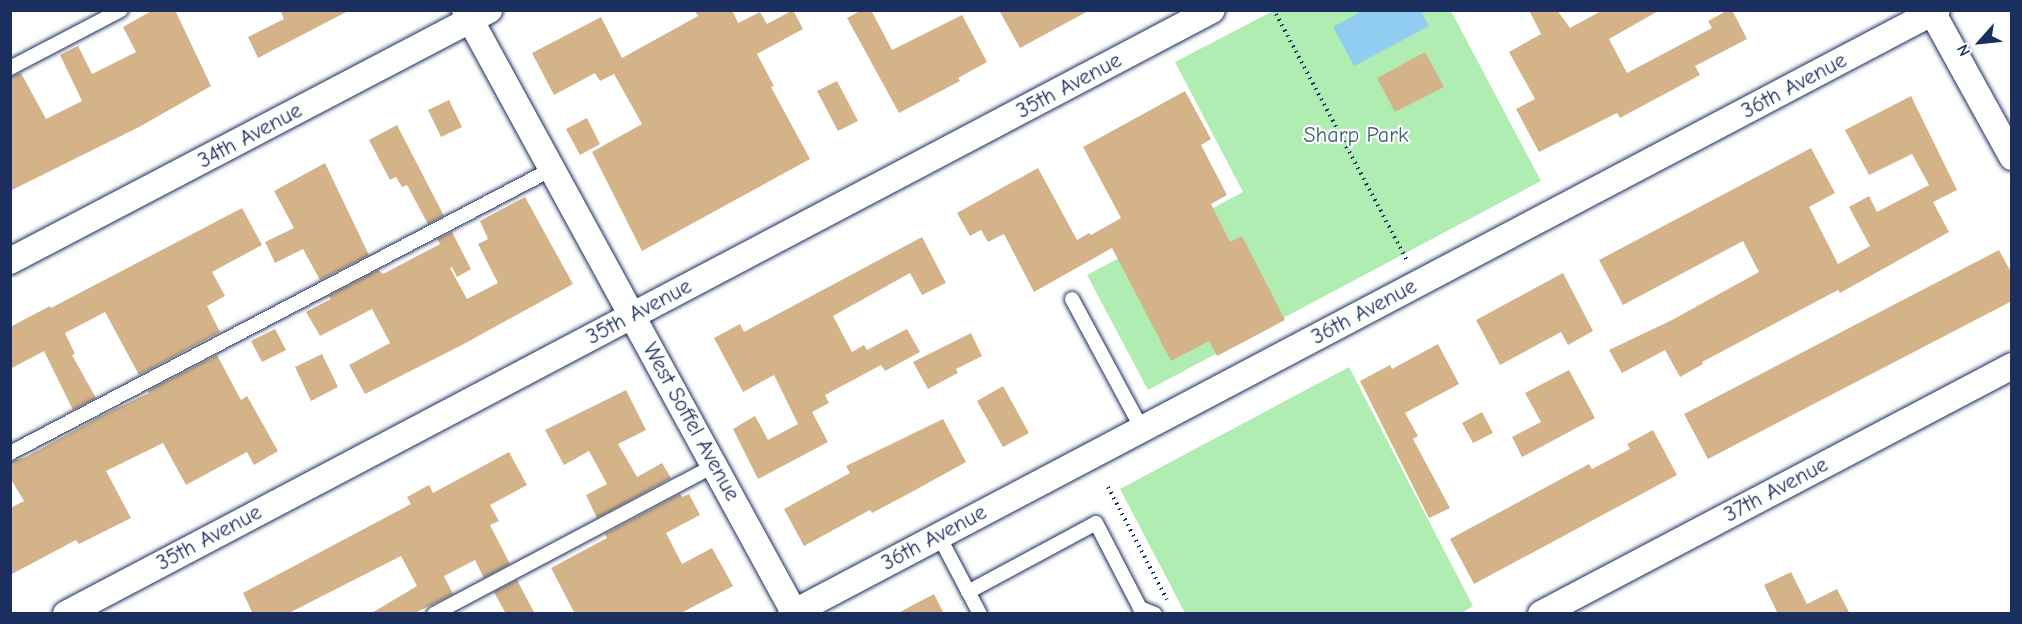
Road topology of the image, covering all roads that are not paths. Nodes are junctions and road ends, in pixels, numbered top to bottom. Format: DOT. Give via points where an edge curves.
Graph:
graph roads {
  1 [pos="121,10"];
  2 [pos="1212,10"];
  3 [pos="1934,11"];
  4 [pos="475,14"];
  5 [pos="10,68"];
  6 [pos="2012,157"];
  7 [pos="552,169"];
  8 [pos="10,261"];
  9 [pos="1072,299"];
  10 [pos="632,315"];
  11 [pos="2012,366"];
  12 [pos="1142,429"];
  13 [pos="10,453"];
  14 [pos="714,466"];
  15 [pos="939,536"];
  16 [pos="968,592"];
  17 [pos="1134,610"];
  18 [pos="793,613"];
  19 [pos="66,614"];
  20 [pos="434,614"];
  21 [pos="980,614"];
  22 [pos="1155,614"];
  23 [pos="1541,614"];
  1 -- 5 [label="lane"];
  2 -- 10 [label="street, 35th Avenue"];
  3 -- 6 [label="street"];
  3 -- 12 [label="street, 36th Avenue"];
  4 -- 7 [label="street, West Soffel Avenue"];
  4 -- 8 [label="street, 34th Avenue"];
  7 -- 10 [label="street, West Soffel Avenue"];
  7 -- 13 [label="lane"];
  9 -- 12 [label="lane"];
  10 -- 14 [label="street, West Soffel Avenue"];
  10 -- 19 [label="street, 35th Avenue"];
  11 -- 23 [label="street, 37th Avenue"];
  12 -- 15 [label="street, 36th Avenue"];
  14 -- 18 [label="street, West Soffel Avenue"];
  14 -- 20 [label="lane"];
  15 -- 16 [label="lane"];
  15 -- 18 [label="street, 36th Avenue"];
  16 -- 17 [label="lane" via="1096,523"];
  16 -- 21 [label="lane"];
  17 -- 22 [label="lane"];
}
